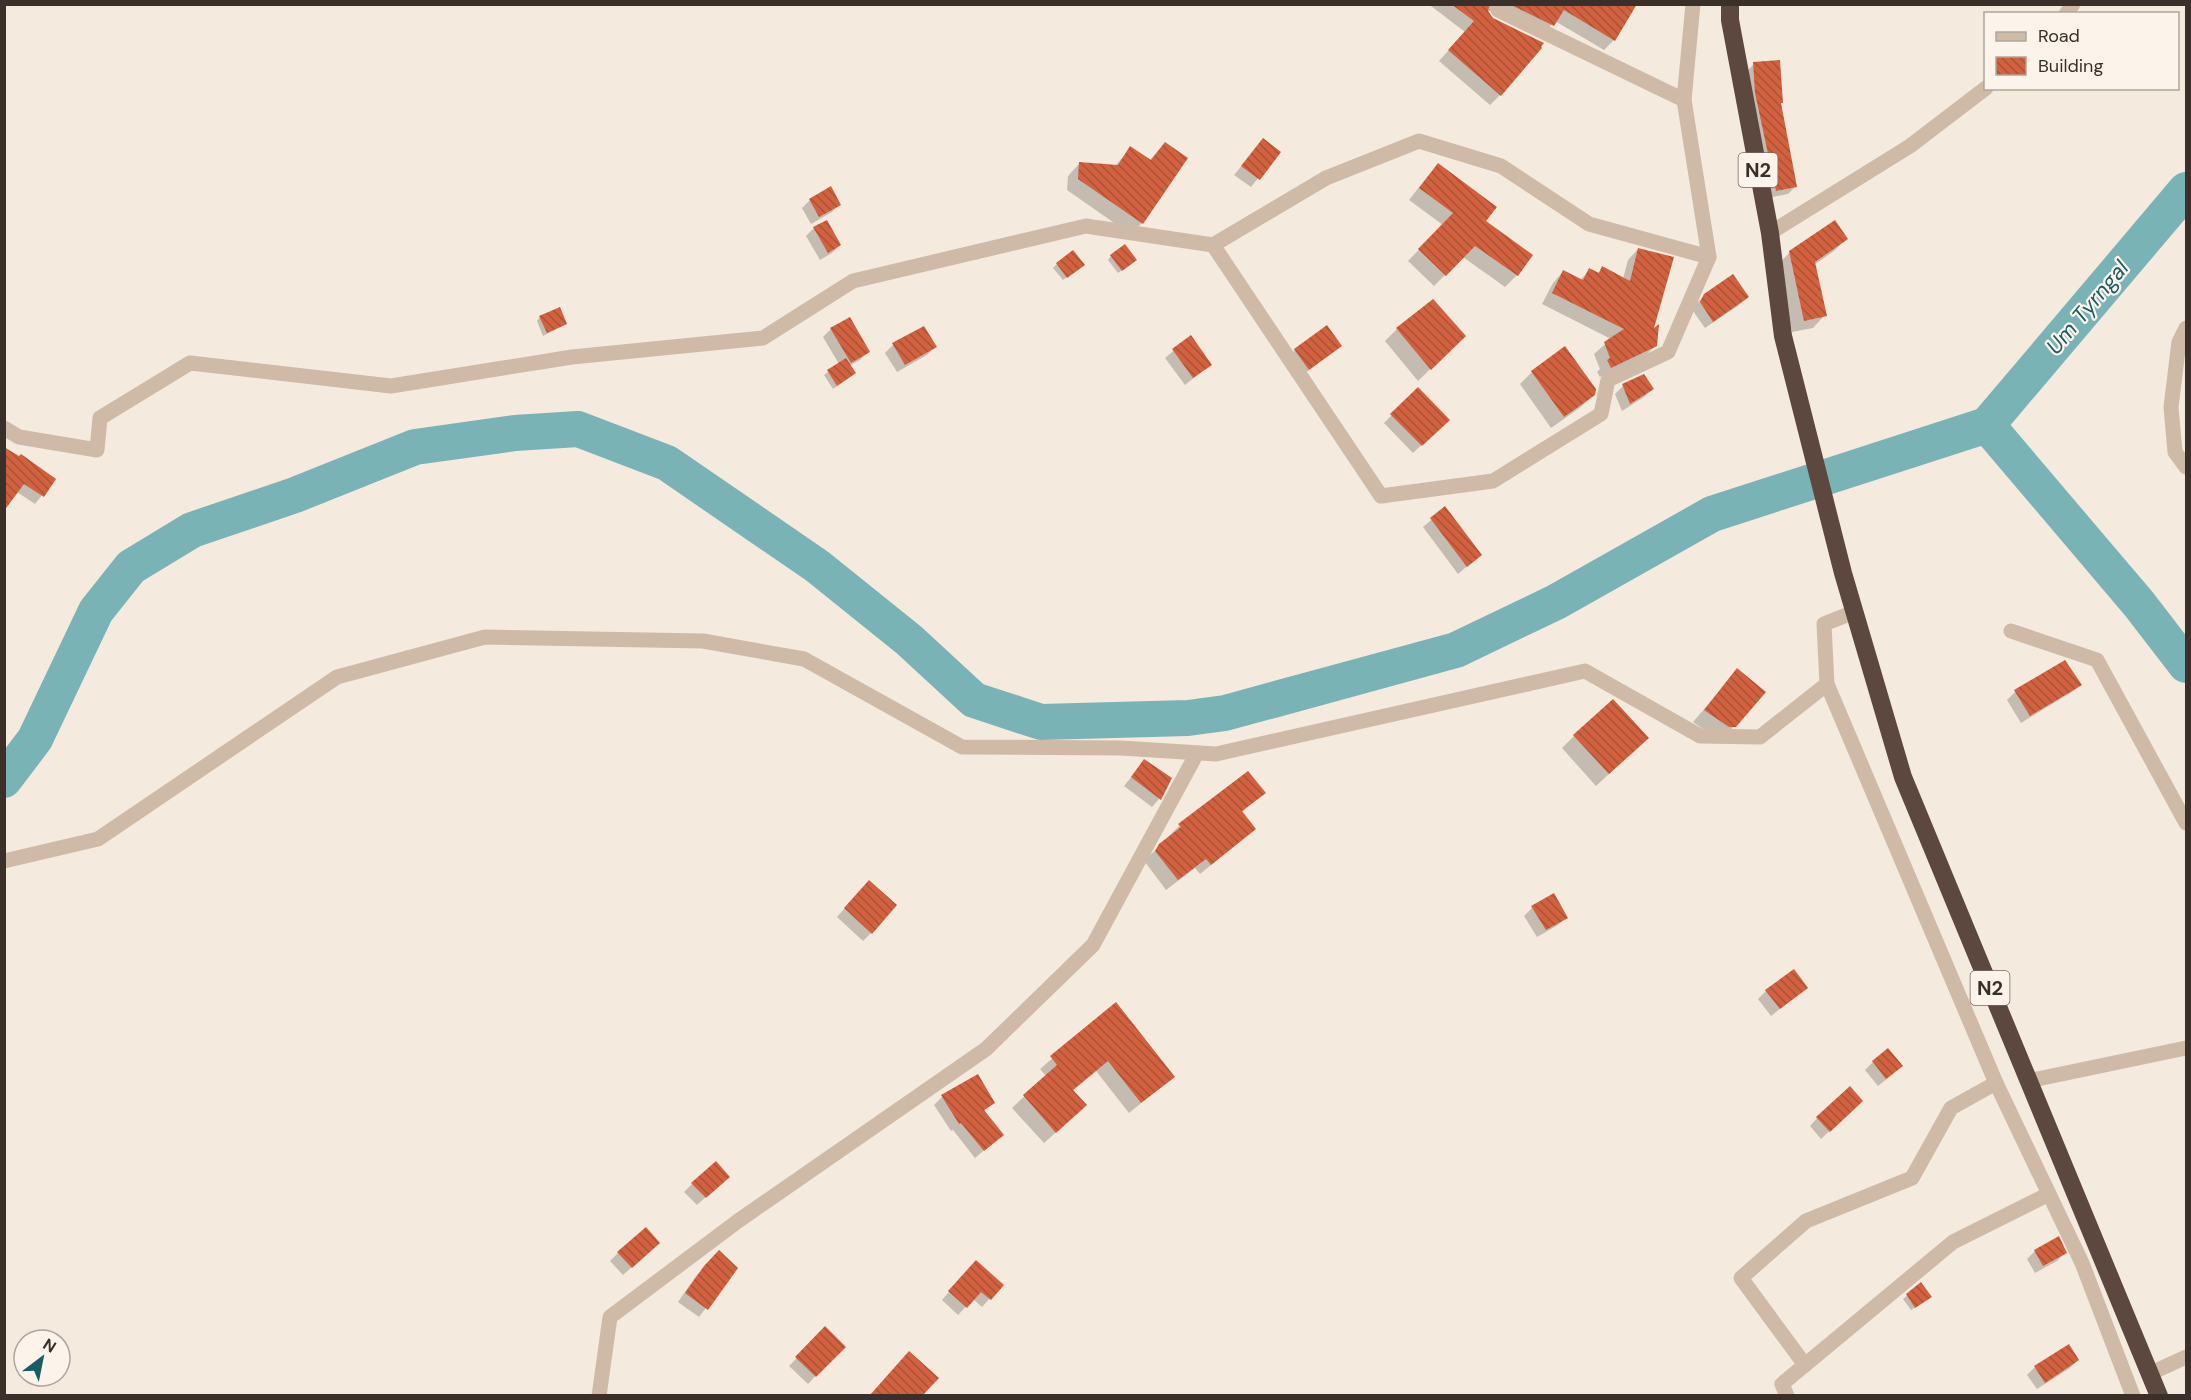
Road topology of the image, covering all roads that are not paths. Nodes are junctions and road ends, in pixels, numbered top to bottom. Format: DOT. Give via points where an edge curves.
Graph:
graph roads {
  1 [pos="1693,4"];
  2 [pos="1730,4"];
  3 [pos="1498,10"];
  4 [pos="1984,90"];
  5 [pos="1684,100"];
  6 [pos="1770,233"];
  7 [pos="1213,244"];
  8 [pos="1709,257"];
  9 [pos="2187,328"];
  10 [pos="4,428"];
  11 [pos="2187,467"];
  12 [pos="1854,612"];
  13 [pos="2011,631"];
  14 [pos="1827,684"];
  15 [pos="1197,753"];
  16 [pos="2187,823"];
  17 [pos="4,861"];
  18 [pos="2187,1048"];
  19 [pos="2028,1081"];
  20 [pos="1996,1083"];
  21 [pos="2049,1194"];
  22 [pos="2187,1357"];
  23 [pos="1805,1365"];
  24 [pos="2149,1374"];
  25 [pos="599,1395"];
  26 [pos="1787,1395"];
  27 [pos="2133,1395"];
  28 [pos="2159,1395"];
  1 -- 5 [label="street"];
  2 -- 6 [label="highway, N2"];
  3 -- 5 [label="street"];
  4 -- 6 [label="street" via="1910,146"];
  5 -- 8 [label="street"];
  6 -- 12 [label="highway, N2" via="1783,336"];
  7 -- 8 [label="street" via="1326,178 1419,141 1502,166 1589,224"];
  7 -- 8 [label="street" via="1381,496 1493,481 1601,414 1608,380 1668,352"];
  7 -- 10 [label="street" via="1086,226 853,281 763,338 572,357 391,386 190,363 100,418 97,450 19,437"];
  9 -- 11 [label="street" via="2179,342 2171,407 2175,452"];
  12 -- 14 [label="street" via="1824,624"];
  12 -- 19 [label="highway, N2" via="1903,777"];
  13 -- 16 [label="street" via="2097,660"];
  14 -- 15 [label="street" via="1760,737 1700,736 1585,671 1216,754"];
  14 -- 20 [label="street"];
  15 -- 17 [label="street" via="1121,748 962,747 804,659 703,642 485,636 337,677 98,839"];
  15 -- 25 [label="street" via="1093,945 986,1049 738,1221 610,1317"];
  18 -- 19 [label="street"];
  19 -- 24 [label="highway, N2"];
  20 -- 21 [label="street"];
  20 -- 23 [label="street" via="1951,1108 1912,1178 1806,1221 1742,1278"];
  21 -- 23 [label="street" via="1953,1242"];
  21 -- 27 [label="street" via="2082,1263"];
  22 -- 24 [label="street"];
  23 -- 26 [label="street" via="1782,1384"];
  24 -- 28 [label="highway, N2"];
}
